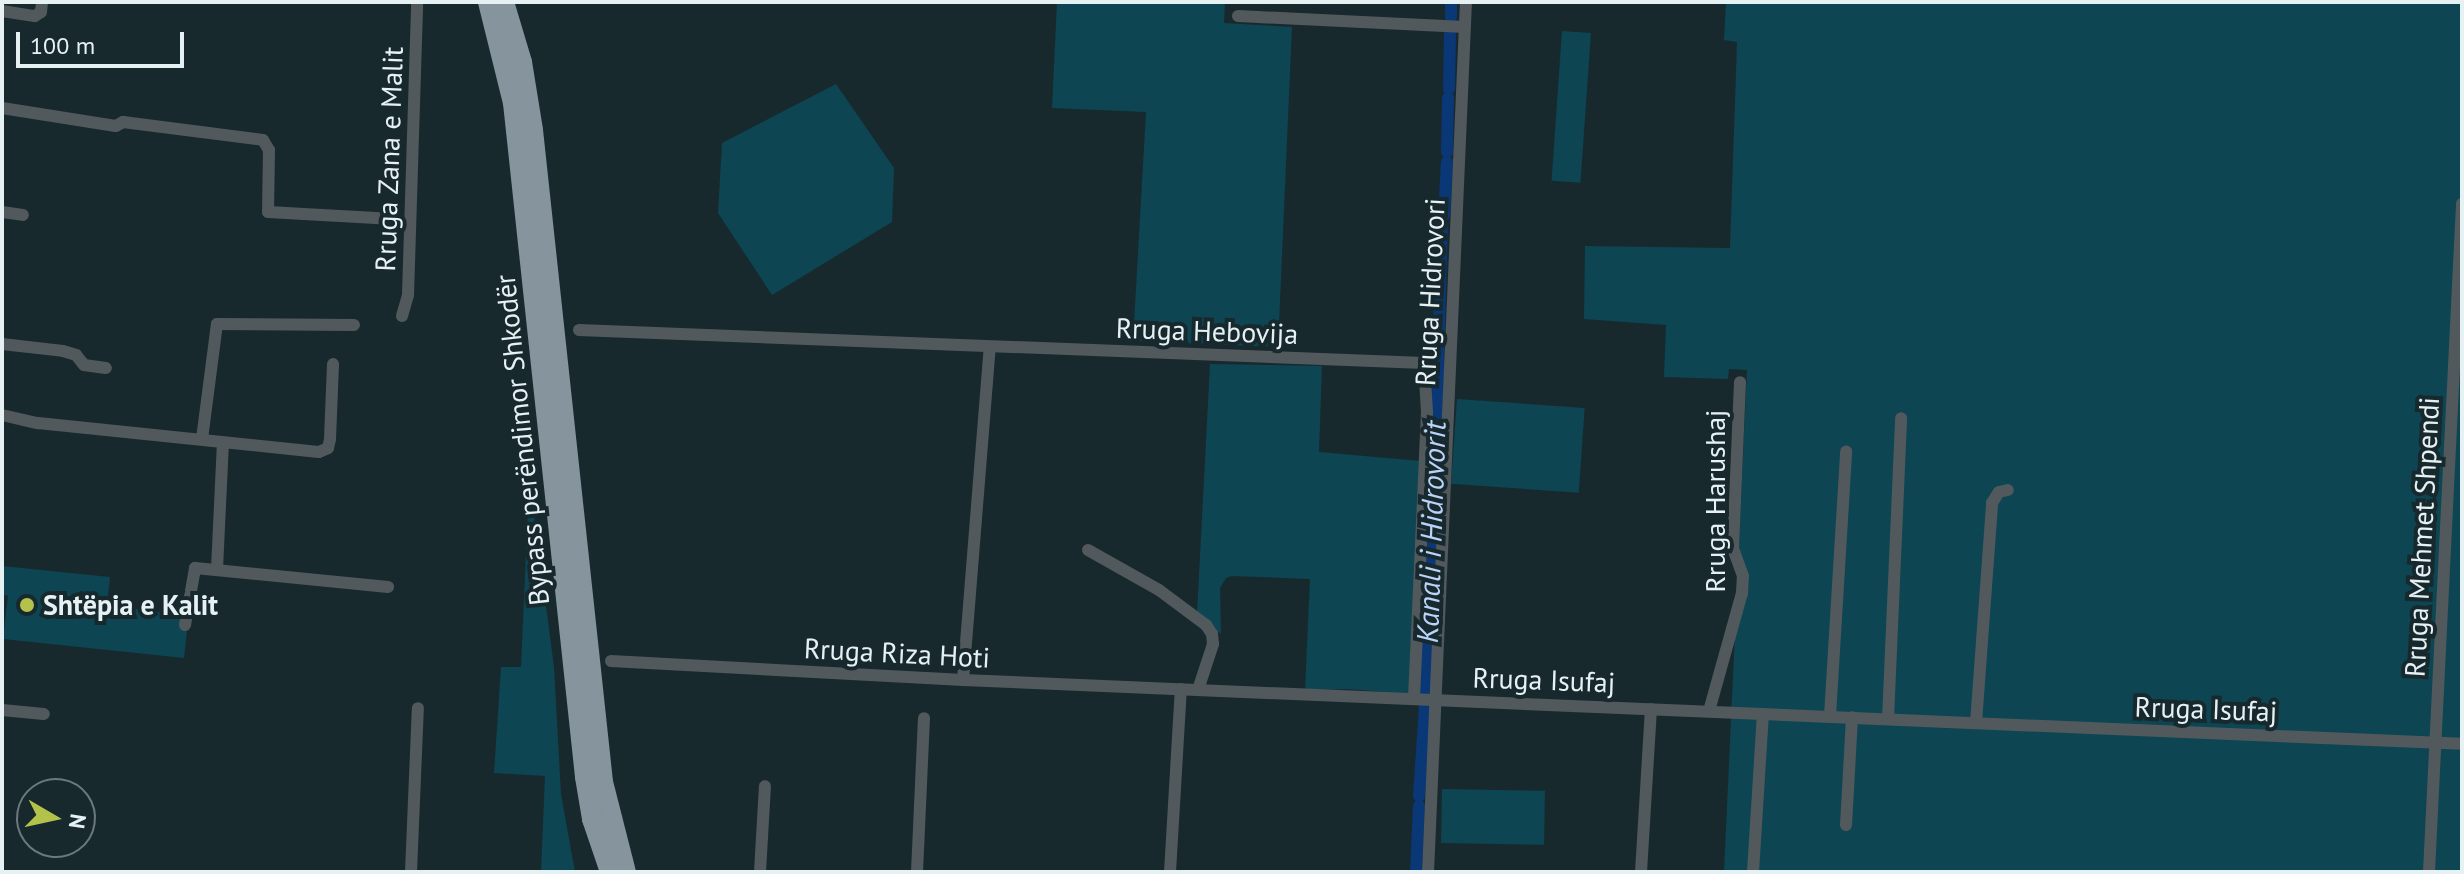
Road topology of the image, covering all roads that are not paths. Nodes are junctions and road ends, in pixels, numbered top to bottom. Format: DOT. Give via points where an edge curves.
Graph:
graph roads {
  1 [pos="42,2"];
  2 [pos="417,2"];
  3 [pos="488,2"];
  4 [pos="504,2"];
  5 [pos="1466,2"];
  6 [pos="2,11"];
  7 [pos="1238,16"];
  8 [pos="1465,27"];
  9 [pos="2,108"];
  10 [pos="2462,204"];
  11 [pos="2,212"];
  12 [pos="23,215"];
  13 [pos="394,219"];
  14 [pos="402,316"];
  15 [pos="354,325"];
  16 [pos="579,330"];
  17 [pos="2,344"];
  18 [pos="990,347"];
  19 [pos="333,364"];
  20 [pos="106,368"];
  21 [pos="1740,382"];
  22 [pos="2458,409"];
  23 [pos="2,415"];
  24 [pos="1901,418"];
  25 [pos="202,439"];
  26 [pos="223,444"];
  27 [pos="1846,451"];
  28 [pos="2008,490"];
  29 [pos="1088,550"];
  30 [pos="217,569"];
  31 [pos="388,587"];
  32 [pos="185,625"];
  33 [pos="611,661"];
  34 [pos="963,680"];
  35 [pos="1181,689"];
  36 [pos="1198,690"];
  37 [pos="1414,699"];
  38 [pos="1436,699"];
  39 [pos="418,708"];
  40 [pos="1651,709"];
  41 [pos="2,710"];
  42 [pos="1709,711"];
  43 [pos="44,714"];
  44 [pos="1763,714"];
  45 [pos="1830,716"];
  46 [pos="1852,717"];
  47 [pos="924,718"];
  48 [pos="1888,719"];
  49 [pos="1976,723"];
  50 [pos="2435,743"];
  51 [pos="2462,744"];
  52 [pos="765,786"];
  53 [pos="1846,825"];
  54 [pos="411,872"];
  55 [pos="610,872"];
  56 [pos="626,872"];
  57 [pos="760,872"];
  58 [pos="917,872"];
  59 [pos="1170,872"];
  60 [pos="1428,872"];
  61 [pos="1641,872"];
  62 [pos="1753,872"];
  63 [pos="2429,872"];
  1 -- 6 [label="street" via="35,16"];
  2 -- 14 [label="street, Rruga Zana e Malit" via="408,295"];
  3 -- 55 [label="highway, Bypass perëndimor Shkodër" via="513,103 585,777"];
  4 -- 56 [label="highway, Bypass perëndimor Shkodër" via="522,62 533,130 603,782"];
  5 -- 8 [label="street, Rruga Hidrovori"];
  7 -- 8 [label="street"];
  8 -- 38 [label="street, Rruga Hidrovori"];
  9 -- 13 [label="street" via="263,140 269,150 268,212"];
  10 -- 22 [label="street, Rruga Mehmet Shpendi"];
  11 -- 12 [label="street"];
  15 -- 25 [label="street" via="217,324"];
  16 -- 18 [label="street, Rruga Hebovija"];
  17 -- 20 [label="street" via="63,351 84,365"];
  18 -- 34 [label="street"];
  18 -- 37 [label="street, Rruga Hebovija" via="1424,363 1427,412"];
  19 -- 26 [label="street" via="328,448 319,452"];
  21 -- 42 [label="street, Rruga Harushaj" via="1733,549 1743,576 1742,593"];
  22 -- 50 [label="street, Rruga Mehmet Shpendi"];
  23 -- 25 [label="street"];
  24 -- 48 [label="street"];
  25 -- 26 [label="street"];
  26 -- 30 [label="street"];
  27 -- 45 [label="street"];
  28 -- 49 [label="street" via="1999,492 1992,503"];
  29 -- 36 [label="street" via="1159,590 1206,625 1213,644"];
  30 -- 31 [label="street"];
  30 -- 32 [label="street" via="192,572"];
  33 -- 34 [label="street, Rruga Riza Hoti"];
  34 -- 35 [label="street, Rruga Riza Hoti"];
  35 -- 36 [label="street, Rruga Riza Hoti"];
  35 -- 59 [label="street"];
  36 -- 37 [label="street, Rruga Riza Hoti"];
  37 -- 38 [label="street, Rruga Riza Hoti"];
  38 -- 40 [label="street, Rruga Isufaj"];
  38 -- 60 [label="street, Rruga Hidrovori"];
  39 -- 54 [label="street"];
  40 -- 42 [label="street, Rruga Isufaj"];
  40 -- 61 [label="street, Rruga Isufaj"];
  41 -- 43 [label="street"];
  42 -- 44 [label="street, Rruga Isufaj"];
  44 -- 45 [label="street, Rruga Isufaj"];
  44 -- 62 [label="street"];
  45 -- 46 [label="street, Rruga Isufaj"];
  46 -- 48 [label="street, Rruga Isufaj"];
  46 -- 53 [label="street"];
  47 -- 58 [label="street"];
  48 -- 49 [label="street, Rruga Isufaj"];
  49 -- 50 [label="street, Rruga Isufaj"];
  50 -- 51 [label="street, Rruga Isufaj"];
  50 -- 63 [label="street, Rruga Mehmet Shpendi"];
  52 -- 57 [label="street"];
}
